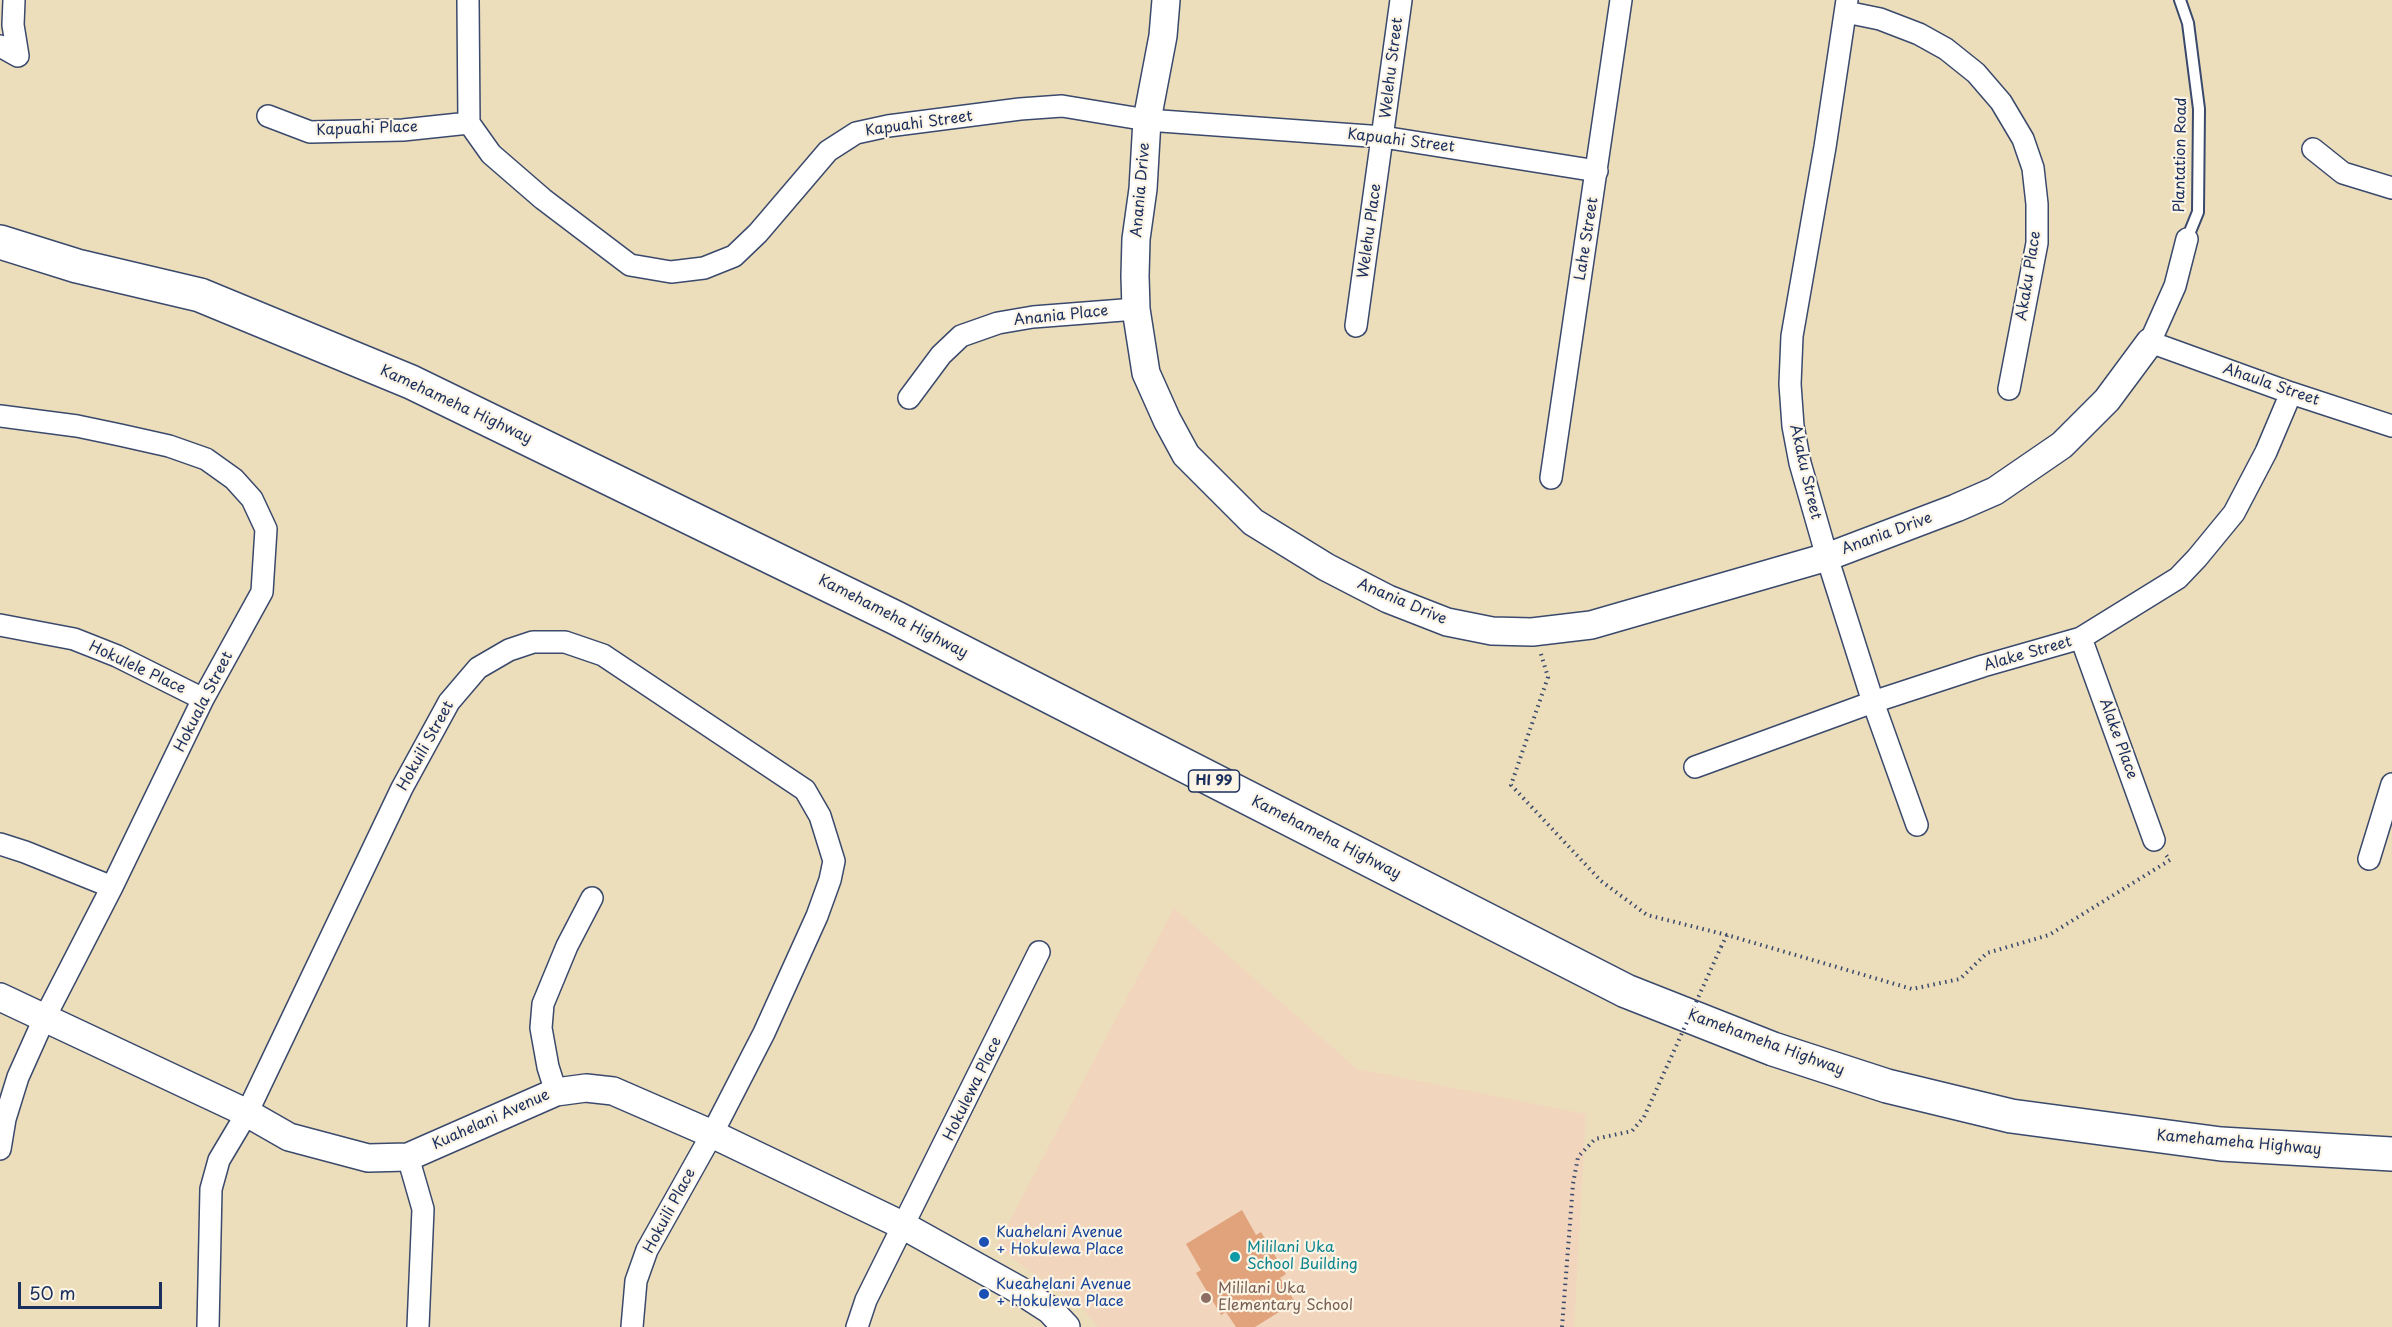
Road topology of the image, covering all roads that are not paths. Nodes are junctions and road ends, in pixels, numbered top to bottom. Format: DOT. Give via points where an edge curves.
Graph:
graph roads {
  1 [pos="14,0"];
  2 [pos="468,0"];
  3 [pos="1167,0"];
  4 [pos="1401,0"];
  5 [pos="1621,0"];
  6 [pos="2180,0"];
  7 [pos="1846,6"];
  8 [pos="0,46"];
  9 [pos="268,116"];
  10 [pos="1147,120"];
  11 [pos="469,123"];
  12 [pos="1383,136"];
  13 [pos="2313,149"];
  14 [pos="1597,171"];
  15 [pos="2392,188"];
  16 [pos="2187,239"];
  17 [pos="0,242"];
  18 [pos="0,263"];
  19 [pos="77,266"];
  20 [pos="1136,309"];
  21 [pos="1356,326"];
  22 [pos="2150,342"];
  23 [pos="2009,389"];
  24 [pos="2291,393"];
  25 [pos="909,398"];
  26 [pos="0,416"];
  27 [pos="2392,426"];
  28 [pos="1551,478"];
  29 [pos="1827,557"];
  30 [pos="0,625"];
  31 [pos="2081,638"];
  32 [pos="203,699"];
  33 [pos="1873,702"];
  34 [pos="1695,767"];
  35 [pos="2392,784"];
  36 [pos="1917,825"];
  37 [pos="0,844"];
  38 [pos="2160,847"];
  39 [pos="2369,859"];
  40 [pos="112,887"];
  41 [pos="592,898"];
  42 [pos="1039,952"];
  43 [pos="0,996"];
  44 [pos="44,1019"];
  45 [pos="556,1092"];
  46 [pos="247,1113"];
  47 [pos="712,1134"];
  48 [pos="0,1149"];
  49 [pos="2392,1154"];
  50 [pos="408,1157"];
  51 [pos="904,1226"];
  52 [pos="208,1327"];
  53 [pos="418,1327"];
  54 [pos="632,1327"];
  55 [pos="857,1327"];
  56 [pos="1066,1327"];
  1 -- 8 [label="street" via="18,56"];
  2 -- 11 [label="street"];
  3 -- 10 [label="street, Anania Drive"];
  4 -- 12 [label="street, Welehu Street"];
  5 -- 14 [label="street, Lahe Street"];
  6 -- 16 [label="lane, Plantation Road" via="2188,23 2199,109 2198,212"];
  7 -- 23 [label="street, Akaku Place" via="1919,34 1946,49 1983,80 2024,139 2033,168 2037,243"];
  7 -- 29 [label="street, Akaku Street" via="1826,147 1792,336 1790,384 1800,463"];
  9 -- 11 [label="street, Kapuahi Place" via="310,132 403,130"];
  10 -- 11 [label="street, Kapuahi Street" via="1062,106 856,133 828,151 759,233 734,256 704,268 671,272 630,265 491,154"];
  10 -- 12 [label="street, Kapuahi Street"];
  10 -- 20 [label="street, Anania Drive" via="1136,239"];
  12 -- 14 [label="street, Kapuahi Street"];
  12 -- 21 [label="street, Welehu Place"];
  13 -- 15 [label="street" via="2343,173"];
  14 -- 28 [label="street, Lahe Street"];
  16 -- 22 [label="street, Anania Drive" via="2175,286"];
  17 -- 19 [label="main road, Kamehameha Highway / HI 99"];
  18 -- 19 [label="main road, Kamehameha Highway / HI 99"];
  19 -- 49 [label="main road, Kamehameha Highway / HI 99" via="200,295 411,382 896,618 1626,991 1773,1049 1887,1086 2011,1116 2220,1144"];
  20 -- 25 [label="street, Anania Place" via="1033,316 961,336 941,355"];
  20 -- 29 [label="street, Anania Drive" via="1146,373 1163,411 1186,455 1217,488 1253,522 1326,567 1388,599 1447,622 1532,632 1591,625"];
  22 -- 24 [label="street, Ahaula Street"];
  22 -- 29 [label="street, Anania Drive" via="2107,400 2062,445 2028,470 1956,508"];
  24 -- 27 [label="street, Ahaula Street"];
  24 -- 31 [label="street, Alake Street" via="2234,513 2198,558 2178,578"];
  26 -- 32 [label="street, Hokuala Street" via="77,426 169,446 206,459 234,479 252,499 266,529 262,592"];
  29 -- 33 [label="street, Akaku Street"];
  30 -- 32 [label="street, Hokulele Place" via="74,639"];
  31 -- 33 [label="street, Alake Street"];
  31 -- 38 [label="street, Alake Place"];
  32 -- 40 [label="street, Hokuala Street"];
  33 -- 34 [label="street, Alake Street"];
  33 -- 36 [label="street, Akaku Street"];
  35 -- 39 [label="street"];
  37 -- 40 [label="street"];
  40 -- 44 [label="street, Hokuala Street"];
  41 -- 45 [label="street" via="543,1004 541,1028"];
  42 -- 51 [label="street, Hokulewa Place"];
  43 -- 44 [label="street, Kuahelani Avenue"];
  44 -- 46 [label="street, Kuahelani Avenue"];
  44 -- 48 [label="street, Hokuala Street" via="18,1077"];
  45 -- 47 [label="street, Kuahelani Avenue" via="586,1088 613,1091"];
  45 -- 50 [label="street, Kuahelani Avenue"];
  46 -- 47 [label="street, Hokuili Street" via="402,788 449,702 478,668 508,650 533,642 566,642 603,655 805,790 820,816 834,861 817,916 764,1033"];
  46 -- 50 [label="street, Kuahelani Avenue" via="289,1137 329,1149 368,1158"];
  46 -- 52 [label="street, Hokuili Street" via="219,1160 211,1190"];
  47 -- 51 [label="street, Kuahelani Avenue"];
  47 -- 54 [label="street, Hokuili Place" via="647,1250 636,1281"];
  50 -- 53 [label="street" via="423,1209"];
  51 -- 55 [label="street, Hokulewa Place" via="866,1300"];
  51 -- 56 [label="street, Kuahelani Avenue" via="1019,1290 1050,1310"];
}
